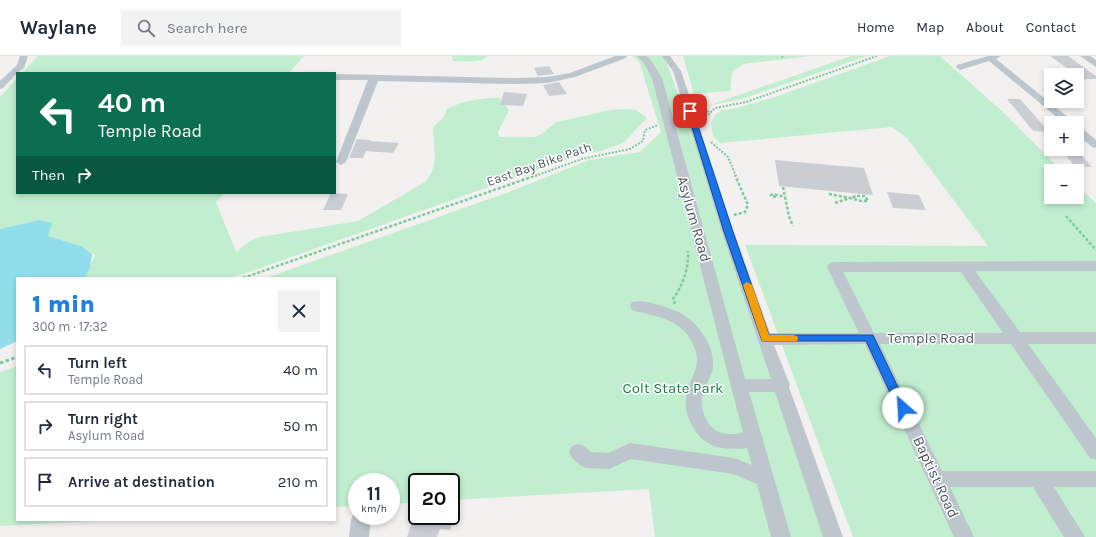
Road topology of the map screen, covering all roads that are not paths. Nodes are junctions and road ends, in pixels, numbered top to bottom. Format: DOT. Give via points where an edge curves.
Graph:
graph roads {
  1 [pos="24,56"];
  2 [pos="623,56"];
  3 [pos="641,56"];
  4 [pos="666,56"];
  5 [pos="1084,56"];
  6 [pos="993,57"];
  7 [pos="1096,64"];
  8 [pos="960,67"];
  9 [pos="336,77"];
  10 [pos="374,78"];
  11 [pos="0,86"];
  12 [pos="1062,116"];
  13 [pos="1084,135"];
  14 [pos="1096,145"];
  15 [pos="341,162"];
  16 [pos="965,266"];
  17 [pos="1096,266"];
  18 [pos="636,306"];
  19 [pos="869,338"];
  20 [pos="1096,338"];
  21 [pos="766,339"];
  22 [pos="1015,339"];
  23 [pos="782,385"];
  24 [pos="739,386"];
  25 [pos="753,440"];
  26 [pos="578,452"];
  27 [pos="1096,452"];
  28 [pos="764,478"];
  29 [pos="937,479"];
  30 [pos="1096,479"];
  31 [pos="1039,480"];
  32 [pos="781,537"];
  33 [pos="833,537"];
  34 [pos="964,537"];
  35 [pos="1075,537"];
  1 -- 11 [label="street" via="21,66"];
  2 -- 10 [label="street" via="572,75 546,80"];
  3 -- 24 [label="street, Asylum Road" via="655,73"];
  4 -- 21 [label="street, Asylum Road" via="677,71 696,116 728,232"];
  5 -- 7 [label="street"];
  6 -- 8 [label="street"];
  6 -- 12 [label="street"];
  9 -- 10 [label="street"];
  10 -- 15 [label="street"];
  13 -- 14 [label="street"];
  16 -- 17 [label="street"];
  16 -- 19 [label="street, Baptist Road" via="834,267"];
  16 -- 22 [label="street"];
  18 -- 25 [label="street" via="672,314 699,339 705,358 705,368 694,395 693,408 702,428 719,440"];
  19 -- 21 [label="street, Temple Road"];
  19 -- 22 [label="street, Temple Road"];
  19 -- 29 [label="street, Baptist Road"];
  20 -- 22 [label="street, Temple Road"];
  21 -- 23 [label="street, Asylum Road"];
  22 -- 27 [label="street"];
  23 -- 24 [label="street"];
  23 -- 33 [label="street, Asylum Road"];
  24 -- 25 [label="street, Asylum Road"];
  25 -- 28 [label="street, Asylum Road"];
  26 -- 28 [label="street" via="587,460 608,461 630,451 671,456 734,466"];
  28 -- 32 [label="street, Asylum Road"];
  29 -- 31 [label="street"];
  29 -- 34 [label="street, Baptist Road"];
  30 -- 31 [label="street"];
  31 -- 35 [label="street"];
}
